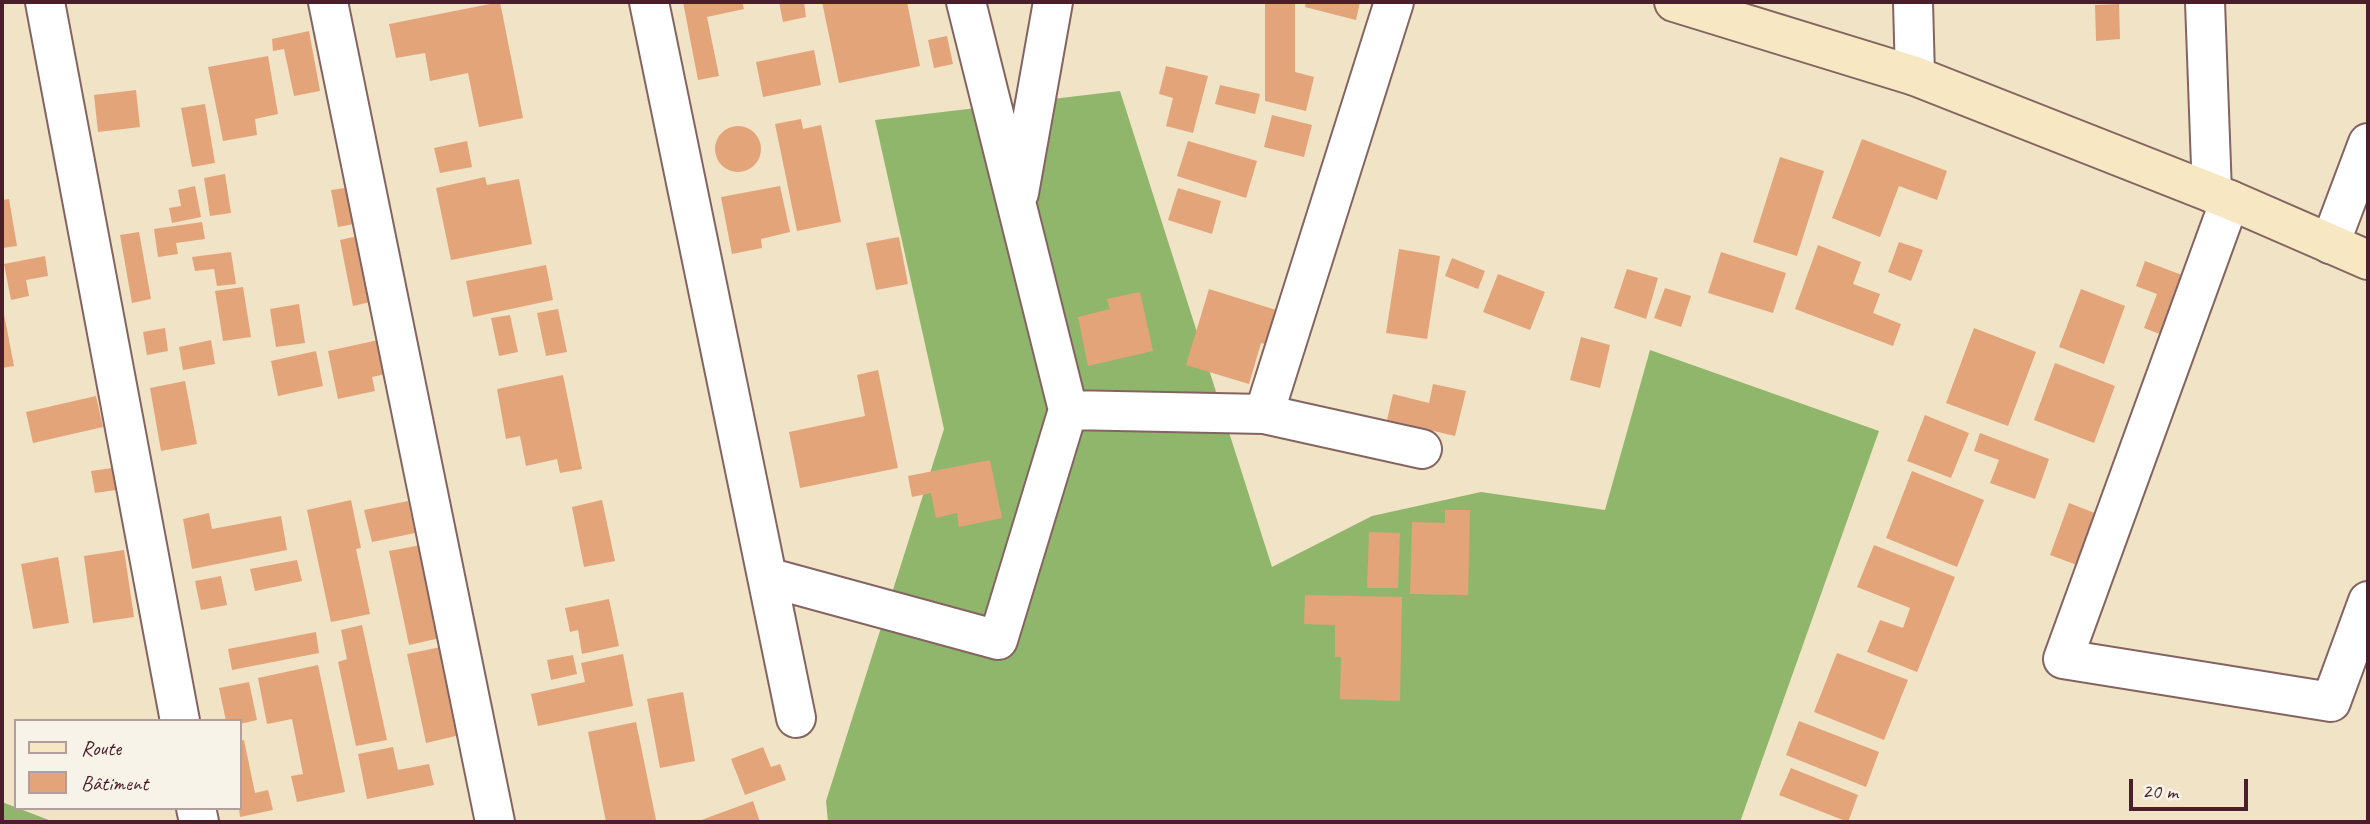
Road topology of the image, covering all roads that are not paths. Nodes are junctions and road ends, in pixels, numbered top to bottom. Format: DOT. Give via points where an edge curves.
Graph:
graph roads {
  1 [pos="45,2"];
  2 [pos="328,2"];
  3 [pos="649,2"];
  4 [pos="965,2"];
  5 [pos="1054,2"];
  6 [pos="1394,2"];
  7 [pos="1674,2"];
  8 [pos="1913,2"];
  9 [pos="2206,2"];
  10 [pos="1915,76"];
  11 [pos="2368,144"];
  12 [pos="2221,197"];
  13 [pos="1017,206"];
  14 [pos="2330,244"];
  15 [pos="2368,260"];
  16 [pos="1068,410"];
  17 [pos="1264,414"];
  18 [pos="1422,449"];
  19 [pos="767,577"];
  20 [pos="2368,601"];
  21 [pos="796,718"];
  22 [pos="180,719"];
  23 [pos="495,822"];
  1 -- 22 [label="street"];
  2 -- 23 [label="street"];
  3 -- 19 [label="street"];
  4 -- 13 [label="street"];
  5 -- 13 [label="street"];
  6 -- 17 [label="street"];
  7 -- 10 [label="main road"];
  8 -- 10 [label="street"];
  9 -- 12 [label="street"];
  10 -- 12 [label="main road"];
  11 -- 14 [label="street"];
  12 -- 14 [label="main road"];
  12 -- 20 [label="street" via="2063,659 2331,702"];
  13 -- 16 [label="street"];
  14 -- 15 [label="main road"];
  16 -- 17 [label="street"];
  16 -- 19 [label="street" via="998,640"];
  17 -- 18 [label="street"];
  19 -- 21 [label="street"];
}
